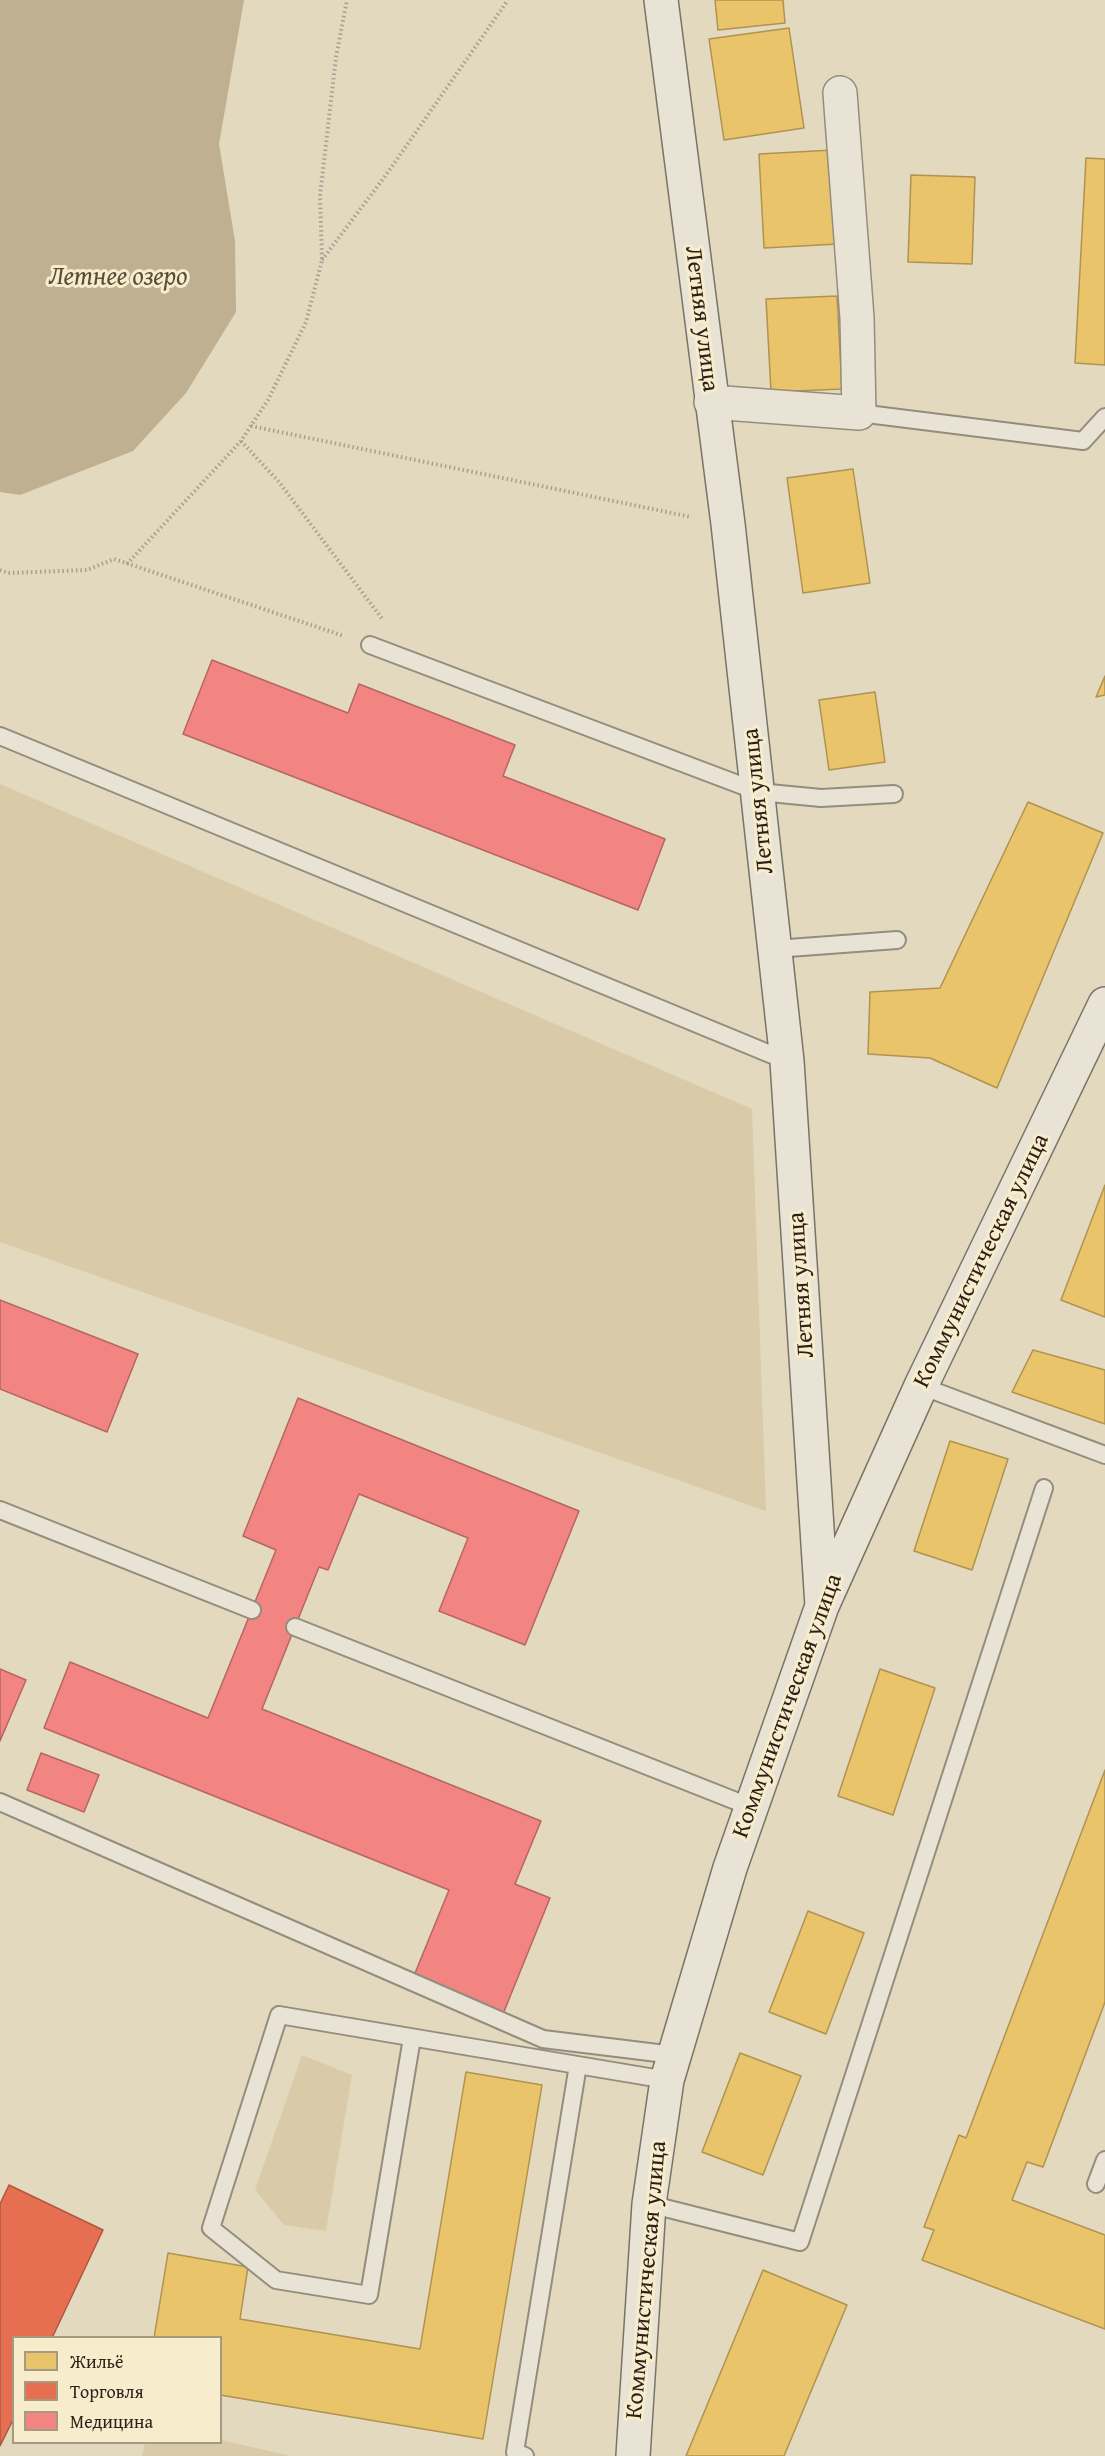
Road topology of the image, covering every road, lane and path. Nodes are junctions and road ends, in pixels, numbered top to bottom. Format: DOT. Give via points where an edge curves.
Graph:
graph roads {
  1 [pos="347,0"];
  2 [pos="508,0"];
  3 [pos="662,0"];
  4 [pos="840,93"];
  5 [pos="322,260"];
  6 [pos="711,402"];
  7 [pos="859,413"];
  8 [pos="1105,417"];
  9 [pos="251,426"];
  10 [pos="241,441"];
  11 [pos="728,524"];
  12 [pos="127,564"];
  13 [pos="0,570"];
  14 [pos="370,645"];
  15 [pos="0,736"];
  16 [pos="759,792"];
  17 [pos="894,794"];
  18 [pos="897,940"];
  19 [pos="775,949"];
  20 [pos="1105,1004"];
  21 [pos="788,1061"];
  22 [pos="921,1386"];
  23 [pos="1105,1455"];
  24 [pos="1044,1488"];
  25 [pos="0,1510"];
  26 [pos="822,1606"];
  27 [pos="252,1610"];
  28 [pos="295,1627"];
  29 [pos="0,1802"];
  30 [pos="751,1807"];
  31 [pos="412,2038"];
  32 [pos="578,2065"];
  33 [pos="671,2067"];
  34 [pos="1105,2160"];
  35 [pos="1096,2184"];
  36 [pos="648,2204"];
  37 [pos="525,2456"];
  38 [pos="633,2456"];
  1 -- 5 [label="path" via="336,57 320,196"];
  2 -- 5 [label="path" via="387,175"];
  3 -- 6 [label="street, Летняя улица"];
  4 -- 7 [label="street" via="857,318"];
  5 -- 9 [label="path" via="306,322"];
  6 -- 7 [label="street"];
  6 -- 11 [label="street, Летняя улица"];
  7 -- 8 [label="lane" via="1083,441"];
  9 -- 10 [label="path"];
  9 -- 11 [label="path"];
  10 -- 12 [label="path"];
  10 -- 14 [label="path" via="279,482 384,620"];
  11 -- 16 [label="street, Летняя улица"];
  12 -- 13 [label="path" via="114,559 87,570"];
  12 -- 14 [label="path"];
  14 -- 16 [label="lane"];
  15 -- 21 [label="lane"];
  16 -- 17 [label="lane" via="821,798"];
  16 -- 19 [label="street, Летняя улица"];
  18 -- 19 [label="lane"];
  19 -- 21 [label="street, Летняя улица"];
  20 -- 22 [label="street, Коммунистическая улица"];
  21 -- 26 [label="street, Летняя улица"];
  22 -- 23 [label="lane"];
  22 -- 26 [label="street, Коммунистическая улица"];
  24 -- 36 [label="lane" via="800,2242"];
  25 -- 27 [label="lane"];
  26 -- 30 [label="street, Коммунистическая улица"];
  28 -- 30 [label="lane"];
  29 -- 33 [label="lane" via="543,2039"];
  30 -- 33 [label="street, Коммунистическая улица" via="729,1868"];
  31 -- 31 [label="lane" via="279,2015 211,2228 276,2280 369,2295"];
  31 -- 32 [label="lane"];
  32 -- 33 [label="lane"];
  32 -- 37 [label="lane" via="515,2452"];
  33 -- 36 [label="street, Коммунистическая улица"];
  34 -- 35 [label="lane"];
  36 -- 38 [label="street, Коммунистическая улица"];
}
